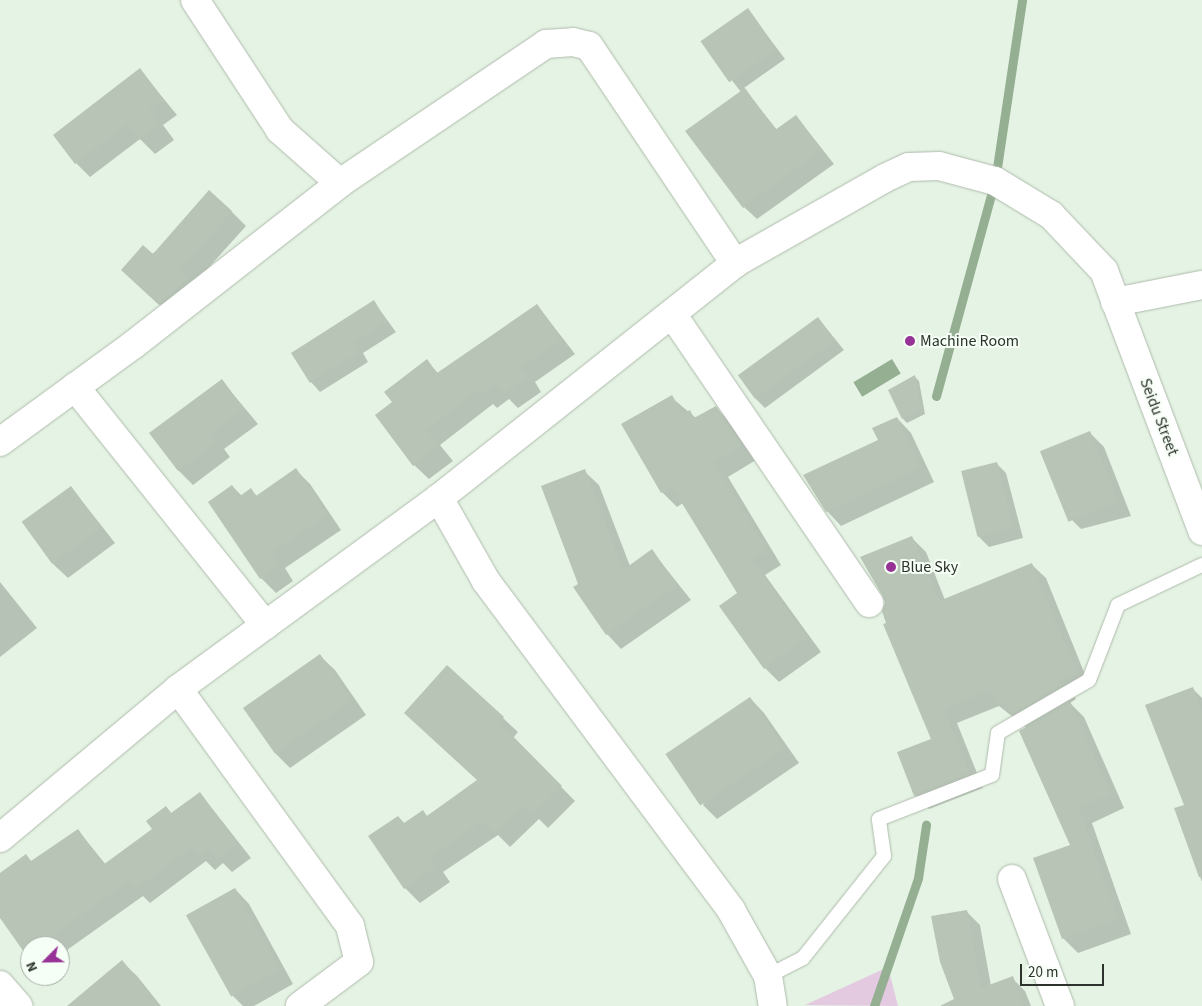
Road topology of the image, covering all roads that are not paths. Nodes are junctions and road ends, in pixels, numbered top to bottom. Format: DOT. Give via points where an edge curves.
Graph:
graph roads {
  1 [pos="195,0"];
  2 [pos="340,183"];
  3 [pos="736,263"];
  4 [pos="1202,285"];
  5 [pos="1115,302"];
  6 [pos="672,314"];
  7 [pos="75,387"];
  8 [pos="0,442"];
  9 [pos="439,498"];
  10 [pos="1202,531"];
  11 [pos="1202,565"];
  12 [pos="869,603"];
  13 [pos="266,625"];
  14 [pos="178,689"];
  15 [pos="0,838"];
  16 [pos="1012,879"];
  17 [pos="768,976"];
  18 [pos="0,984"];
  19 [pos="18,1006"];
  20 [pos="300,1006"];
  21 [pos="773,1006"];
  22 [pos="1060,1006"];
  1 -- 2 [label="street" via="280,130"];
  2 -- 3 [label="street" via="546,44 573,42 589,46"];
  2 -- 7 [label="street"];
  3 -- 5 [label="street, Seidu Street" via="885,178 909,168 939,166 995,181 1051,214 1104,271"];
  3 -- 6 [label="street, Seidu Street"];
  4 -- 5 [label="street"];
  5 -- 10 [label="street, Seidu Street"];
  6 -- 9 [label="street, Seidu Street"];
  6 -- 12 [label="street"];
  7 -- 8 [label="street"];
  7 -- 13 [label="street"];
  9 -- 13 [label="street, Seidu Street"];
  9 -- 17 [label="street" via="486,581 731,910"];
  11 -- 17 [label="lane" via="1118,605 1090,680 998,733 992,775 879,819 884,856 803,958"];
  13 -- 14 [label="street, Seidu Street"];
  14 -- 15 [label="street, Seidu Street"];
  14 -- 20 [label="street" via="350,926 359,962"];
  16 -- 22 [label="street"];
  17 -- 21 [label="street"];
  18 -- 19 [label="street"];
}
